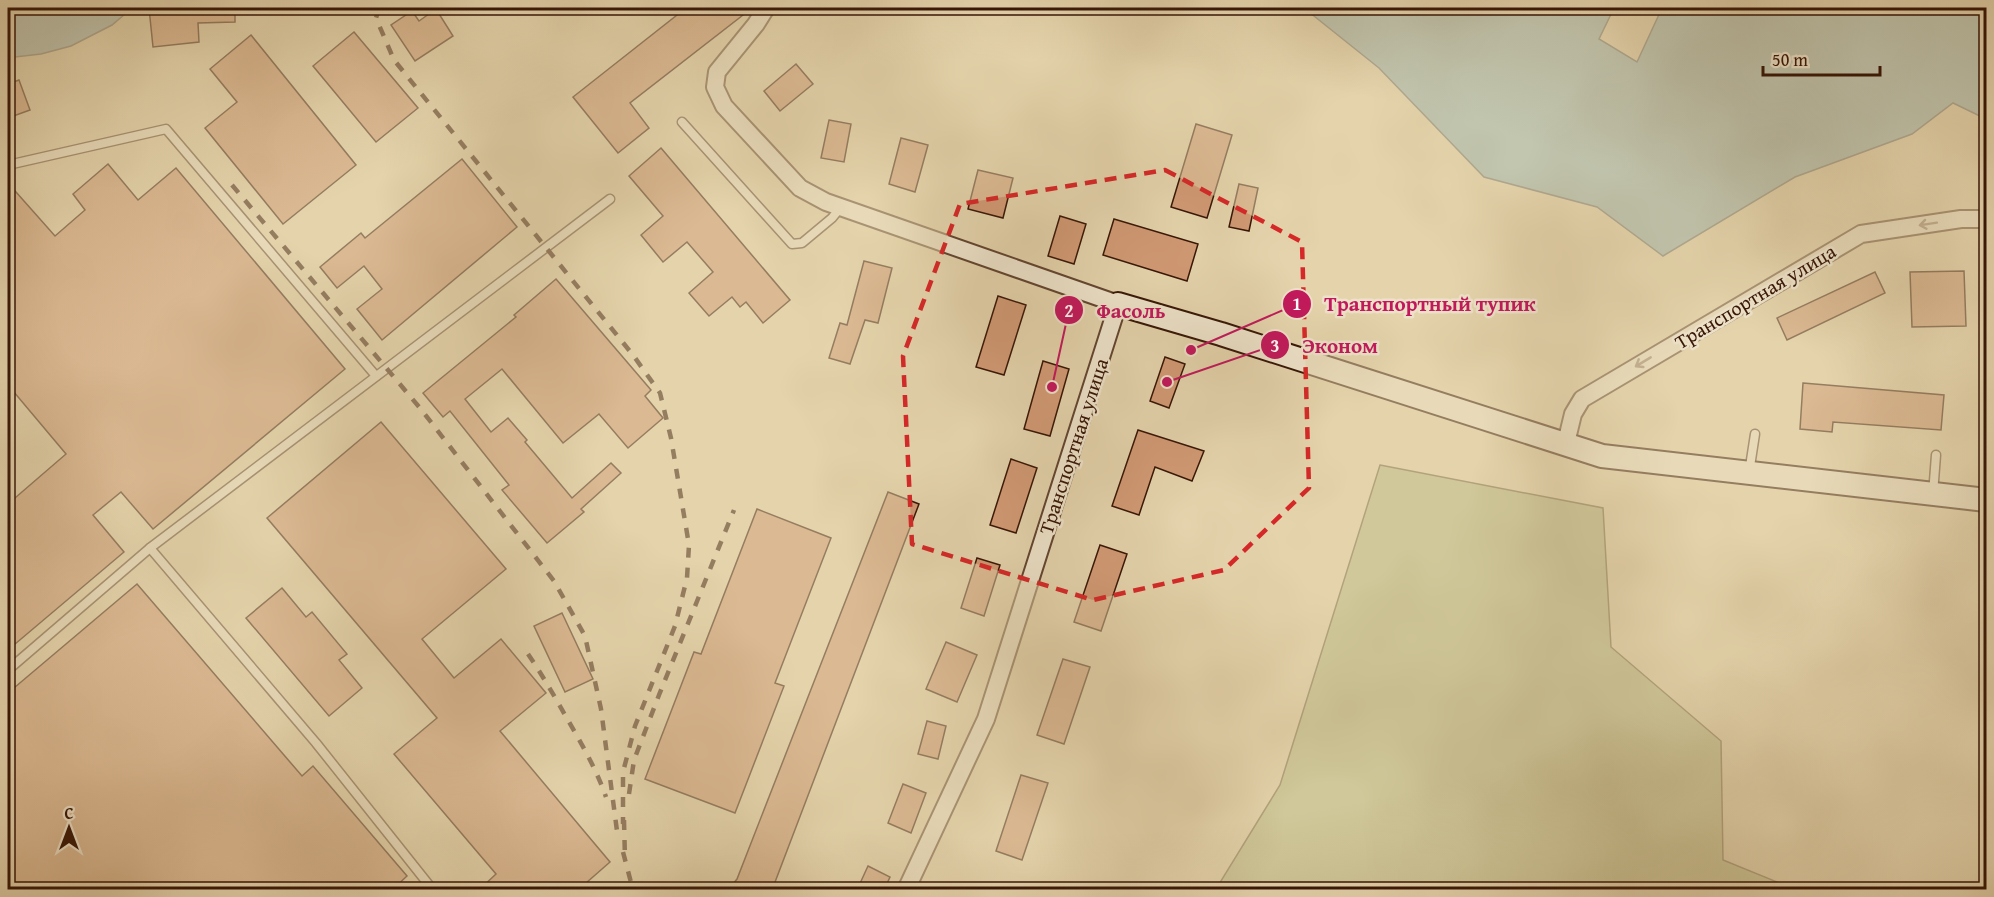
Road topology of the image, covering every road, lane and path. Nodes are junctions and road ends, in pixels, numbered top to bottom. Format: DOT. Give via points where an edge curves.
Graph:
graph roads {
  1 [pos="766,8"];
  2 [pos="682,122"];
  3 [pos="8,165"];
  4 [pos="610,199"];
  5 [pos="841,207"];
  6 [pos="1986,219"];
  7 [pos="1118,304"];
  8 [pos="376,376"];
  9 [pos="1755,434"];
  10 [pos="1566,443"];
  11 [pos="1936,455"];
  12 [pos="1749,473"];
  13 [pos="1933,494"];
  14 [pos="1986,500"];
  15 [pos="150,548"];
  16 [pos="8,670"];
  17 [pos="433,890"];
  18 [pos="906,890"];
  1 -- 5 [label="street" via="717,72 715,87 724,106 800,188"];
  2 -- 5 [label="lane" via="792,244 802,243"];
  3 -- 8 [label="lane" via="166,129"];
  4 -- 8 [label="lane"];
  5 -- 7 [label="street"];
  6 -- 10 [label="street, Транспортная улица, one-way" via="1861,234 1582,399 1573,414"];
  7 -- 10 [label="street"];
  7 -- 18 [label="street, Транспортная улица" via="986,719"];
  8 -- 15 [label="lane"];
  9 -- 12 [label="lane"];
  10 -- 12 [label="street" via="1602,456"];
  11 -- 13 [label="lane"];
  12 -- 13 [label="street"];
  13 -- 14 [label="street"];
  15 -- 16 [label="lane"];
  15 -- 17 [label="lane" via="316,743"];
}
